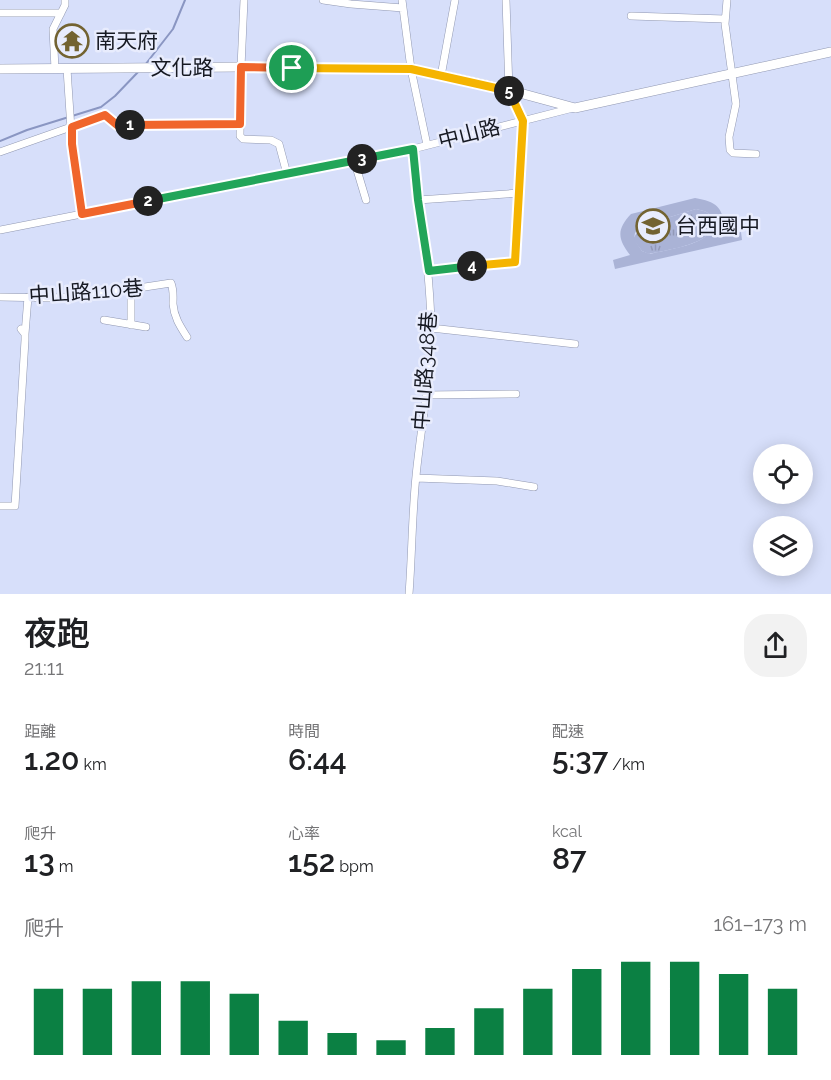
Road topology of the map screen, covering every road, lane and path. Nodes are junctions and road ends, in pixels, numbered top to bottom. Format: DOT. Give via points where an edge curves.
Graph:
graph roads {
  1 [pos="244,0"];
  2 [pos="323,0"];
  3 [pos="455,0"];
  4 [pos="727,0"];
  5 [pos="504,1"];
  6 [pos="65,3"];
  7 [pos="402,4"];
  8 [pos="0,13"];
  9 [pos="61,13"];
  10 [pos="631,16"];
  11 [pos="725,19"];
  12 [pos="831,52"];
  13 [pos="241,67"];
  14 [pos="0,69"];
  15 [pos="55,69"];
  16 [pos="67,69"];
  17 [pos="411,69"];
  18 [pos="731,74"];
  19 [pos="441,76"];
  20 [pos="509,90"];
  21 [pos="575,108"];
  22 [pos="523,121"];
  23 [pos="240,124"];
  24 [pos="72,127"];
  25 [pos="427,145"];
  26 [pos="413,149"];
  27 [pos="0,152"];
  28 [pos="756,154"];
  29 [pos="354,160"];
  30 [pos="287,174"];
  31 [pos="520,193"];
  32 [pos="366,200"];
  33 [pos="418,200"];
  34 [pos="82,214"];
  35 [pos="0,230"];
  36 [pos="429,271"];
  37 [pos="131,290"];
  38 [pos="0,297"];
  39 [pos="28,297"];
  40 [pos="104,320"];
  41 [pos="131,325"];
  42 [pos="146,327"];
  43 [pos="431,328"];
  44 [pos="187,337"];
  45 [pos="575,344"];
  46 [pos="516,394"];
  47 [pos="426,395"];
  48 [pos="416,477"];
  49 [pos="534,487"];
  50 [pos="0,506"];
  51 [pos="410,594"];
  1 -- 13 [label="street"];
  2 -- 7 [label="street"];
  3 -- 19 [label="street"];
  4 -- 11 [label="street"];
  5 -- 20 [label="street"];
  6 -- 9 [label="street"];
  7 -- 17 [label="street"];
  8 -- 9 [label="street"];
  9 -- 15 [label="street" via="53,29"];
  10 -- 11 [label="street"];
  11 -- 18 [label="street"];
  12 -- 18 [label="main road, 中山路"];
  13 -- 16 [label="main road, 文化路"];
  13 -- 17 [label="main road, 文化路"];
  13 -- 23 [label="street"];
  14 -- 15 [label="main road, 文化路"];
  15 -- 16 [label="main road, 文化路"];
  16 -- 24 [label="street"];
  17 -- 19 [label="main road, 文化路"];
  17 -- 25 [label="street"];
  18 -- 21 [label="main road, 中山路"];
  18 -- 28 [label="street" via="736,104 730,150"];
  19 -- 20 [label="main road, 文化路"];
  20 -- 21 [label="main road, 文化路"];
  20 -- 22 [label="street"];
  21 -- 22 [label="street, 中山路"];
  22 -- 25 [label="street, 中山路"];
  22 -- 31 [label="street"];
  23 -- 24 [label="street" via="117,125 105,115"];
  23 -- 30 [label="street" via="243,139 279,144"];
  24 -- 27 [label="street"];
  24 -- 34 [label="street"];
  25 -- 26 [label="street, 中山路"];
  26 -- 29 [label="street, 中山路"];
  26 -- 33 [label="street, 中山路348巷"];
  29 -- 30 [label="street, 中山路"];
  29 -- 32 [label="street"];
  30 -- 34 [label="street, 中山路"];
  31 -- 33 [label="street"];
  31 -- 36 [label="street" via="515,262"];
  33 -- 36 [label="street, 中山路348巷"];
  34 -- 35 [label="street, 中山路"];
  36 -- 43 [label="street, 中山路348巷"];
  37 -- 39 [label="street, 中山路110巷"];
  37 -- 41 [label="street"];
  37 -- 44 [label="street, 中山路110巷" via="171,283 176,318"];
  38 -- 39 [label="street, 中山路110巷"];
  39 -- 50 [label="street" via="15,506"];
  40 -- 41 [label="street"];
  41 -- 42 [label="street"];
  43 -- 45 [label="street"];
  43 -- 47 [label="street, 中山路348巷"];
  46 -- 47 [label="street"];
  47 -- 48 [label="street, 中山路348巷"];
  48 -- 49 [label="street"];
  48 -- 51 [label="street, 中山路348巷"];
}
